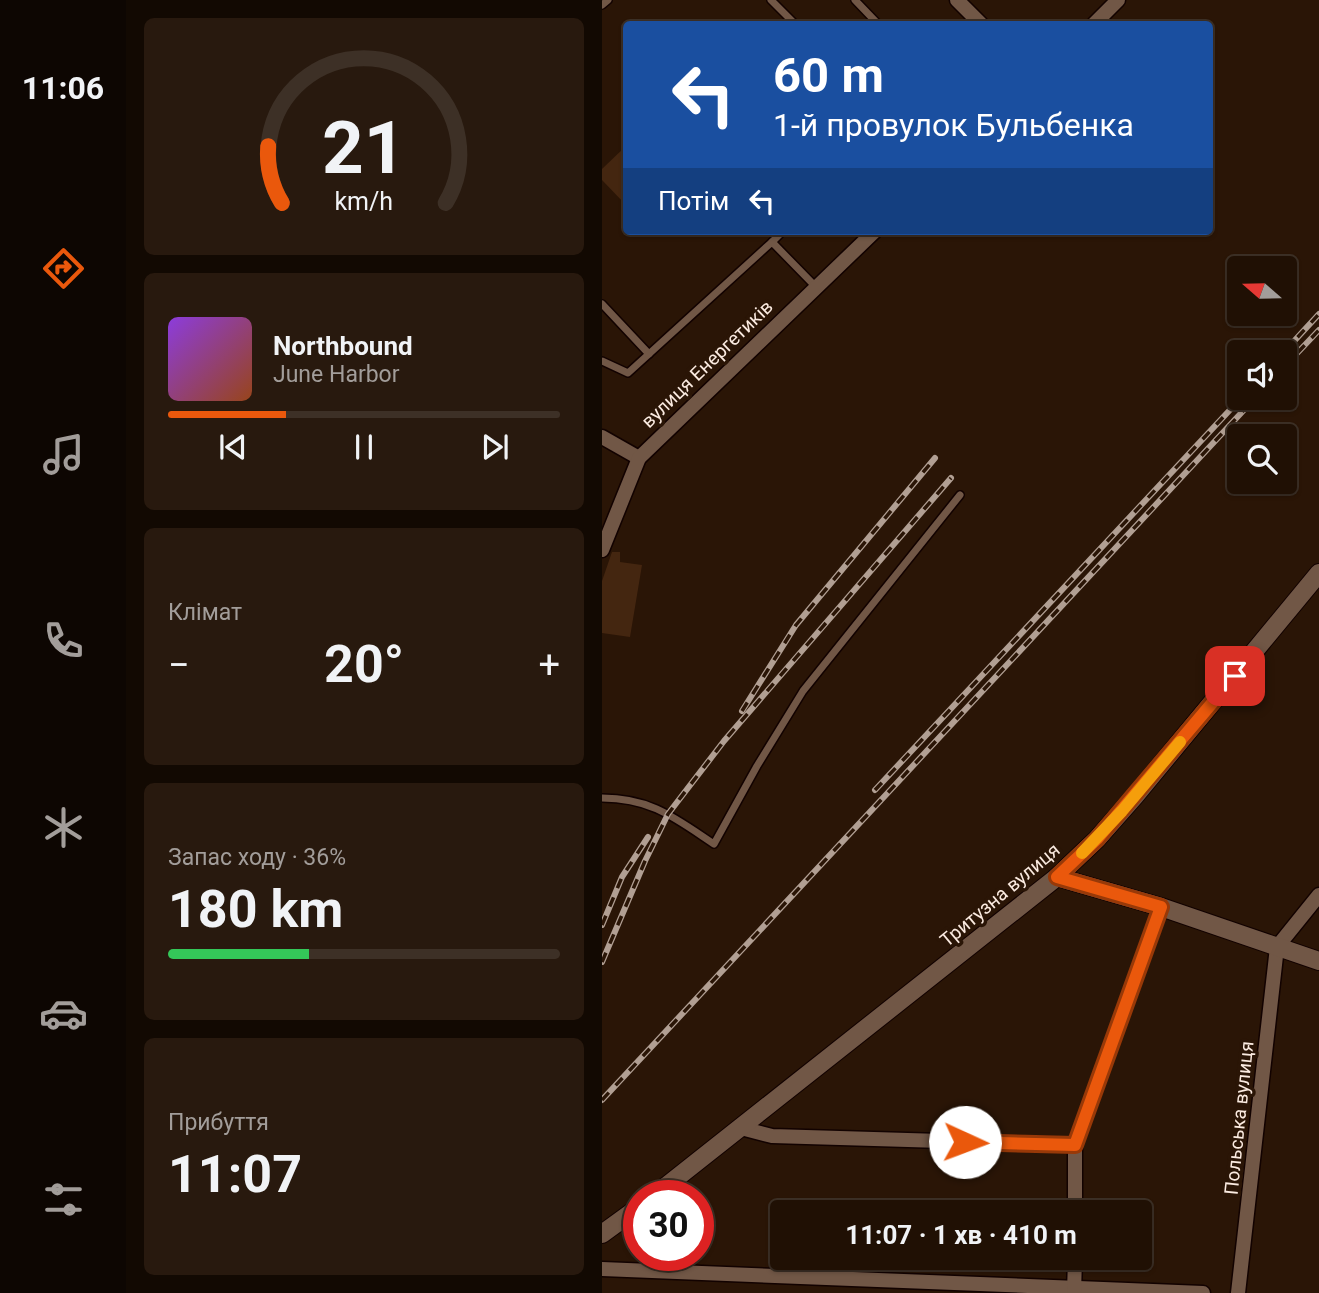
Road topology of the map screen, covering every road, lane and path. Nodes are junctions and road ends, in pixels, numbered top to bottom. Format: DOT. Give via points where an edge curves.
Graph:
graph roads {
  1 [pos="608,0"];
  2 [pos="771,0"];
  3 [pos="855,0"];
  4 [pos="957,0"];
  5 [pos="1118,0"];
  6 [pos="602,5"];
  7 [pos="792,21"];
  8 [pos="875,21"];
  9 [pos="978,21"];
  10 [pos="1097,21"];
  11 [pos="779,235"];
  12 [pos="871,235"];
  13 [pos="772,242"];
  14 [pos="815,286"];
  15 [pos="602,304"];
  16 [pos="649,354"];
  17 [pos="602,360"];
  18 [pos="602,438"];
  19 [pos="639,458"];
  20 [pos="960,495"];
  21 [pos="602,550"];
  22 [pos="1319,573"];
  23 [pos="602,797"];
  24 [pos="1057,877"];
  25 [pos="1319,895"];
  26 [pos="1161,907"];
  27 [pos="1277,947"];
  28 [pos="1319,961"];
  29 [pos="741,1128"];
  30 [pos="1075,1145"];
  31 [pos="674,1180"];
  32 [pos="1075,1200"];
  33 [pos="623,1219"];
  34 [pos="602,1234"];
  35 [pos="602,1269"];
  36 [pos="1074,1270"];
  37 [pos="946,1288"];
  38 [pos="1074,1290"];
  39 [pos="1203,1293"];
  40 [pos="1238,1293"];
  1 -- 6 [label="lane"];
  2 -- 7 [label="lane"];
  3 -- 8 [label="lane"];
  4 -- 9 [label="street"];
  5 -- 10 [label="street"];
  11 -- 13 [label="lane"];
  12 -- 14 [label="street, вулиця Енергетиків"];
  13 -- 14 [label="lane"];
  13 -- 16 [label="lane"];
  14 -- 19 [label="street, вулиця Енергетиків"];
  15 -- 16 [label="lane"];
  16 -- 17 [label="lane" via="628,373"];
  18 -- 19 [label="street"];
  19 -- 21 [label="street, вулиця Енергетиків"];
  20 -- 23 [label="lane" via="803,691 714,844 658,807 622,797"];
  22 -- 24 [label="street, Тритузна вулиця" via="1135,796"];
  24 -- 26 [label="street"];
  24 -- 29 [label="street, Тритузна вулиця"];
  25 -- 27 [label="street"];
  26 -- 27 [label="street"];
  26 -- 30 [label="street"];
  27 -- 28 [label="street"];
  27 -- 40 [label="street, Польська вулиця"];
  29 -- 30 [label="street" via="772,1136"];
  29 -- 31 [label="street, Тритузна вулиця"];
  30 -- 32 [label="street"];
  33 -- 34 [label="street"];
  35 -- 37 [label="street"];
  36 -- 38 [label="street"];
  37 -- 38 [label="street"];
  38 -- 39 [label="street"];
}
